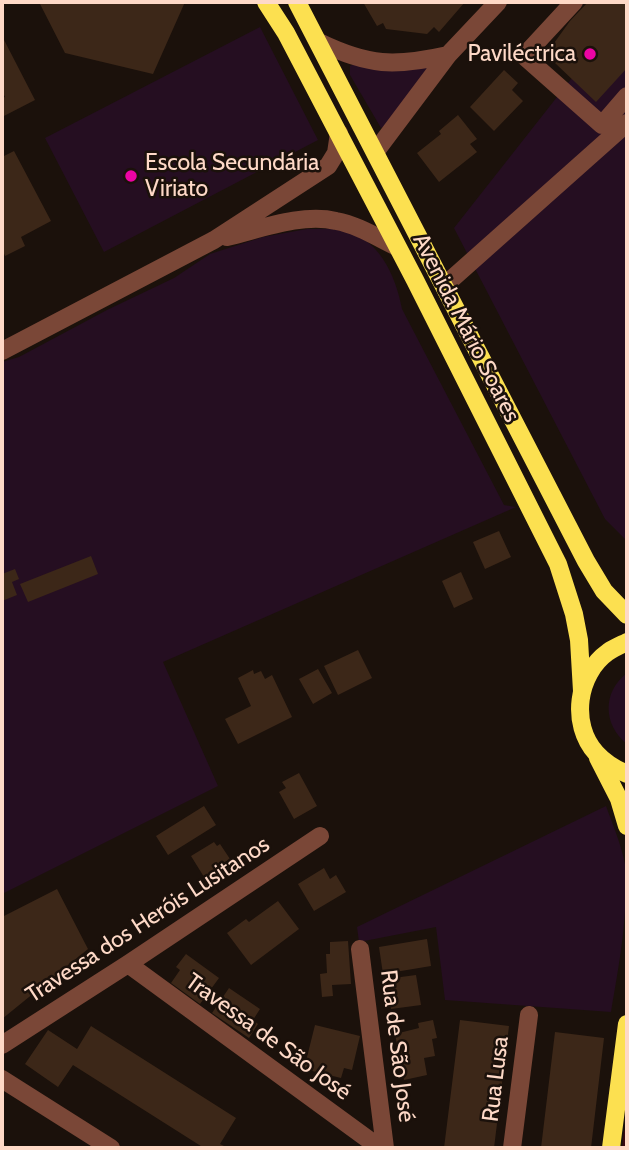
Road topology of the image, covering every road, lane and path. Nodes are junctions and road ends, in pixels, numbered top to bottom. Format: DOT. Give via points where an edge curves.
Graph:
graph roads {
  1 [pos="266,2"];
  2 [pos="297,2"];
  3 [pos="498,2"];
  4 [pos="571,3"];
  5 [pos="319,42"];
  6 [pos="448,55"];
  7 [pos="627,96"];
  8 [pos="627,123"];
  9 [pos="339,133"];
  10 [pos="376,151"];
  11 [pos="214,240"];
  12 [pos="397,247"];
  13 [pos="445,285"];
  14 [pos="2,351"];
  15 [pos="627,615"];
  16 [pos="627,642"];
  17 [pos="582,691"];
  18 [pos="595,752"];
  19 [pos="627,774"];
  20 [pos="627,825"];
  21 [pos="320,836"];
  22 [pos="360,949"];
  23 [pos="128,964"];
  24 [pos="529,1015"];
  25 [pos="627,1024"];
  26 [pos="2,1045"];
  27 [pos="2,1079"];
  28 [pos="111,1148"];
  29 [pos="380,1148"];
  30 [pos="386,1148"];
  31 [pos="512,1148"];
  32 [pos="611,1148"];
  1 -- 9 [label="main road, Avenida Mário Soares"];
  2 -- 5 [label="main road, Avenida Mário Soares"];
  3 -- 6 [label="street"];
  4 -- 7 [label="street" via="524,56 602,125"];
  5 -- 6 [label="street" via="347,55 385,63"];
  5 -- 10 [label="main road, Avenida Mário Soares"];
  6 -- 10 [label="street"];
  8 -- 13 [label="street"];
  9 -- 11 [label="street" via="328,166"];
  9 -- 12 [label="main road, Avenida Mário Soares"];
  10 -- 13 [label="main road, Avenida Mário Soares"];
  11 -- 12 [label="street" via="320,219 349,224"];
  11 -- 14 [label="street"];
  12 -- 17 [label="main road, Avenida Mário Soares" via="558,564 579,640"];
  13 -- 15 [label="main road, Avenida Mário Soares" via="590,569"];
  16 -- 17 [label="main road" via="607,652"];
  17 -- 18 [label="main road, Avenida Mário Soares" via="581,723"];
  18 -- 19 [label="main road"];
  18 -- 20 [label="main road, Avenida Mário Soares"];
  21 -- 23 [label="street, Travessa dos Heróis Lusitanos"];
  22 -- 30 [label="street, Rua de São José"];
  23 -- 26 [label="street, Travessa dos Heróis Lusitanos"];
  23 -- 29 [label="street, Travessa de São José"];
  24 -- 31 [label="street, Rua Lusa"];
  25 -- 32 [label="main road"];
  27 -- 28 [label="street"];
}
